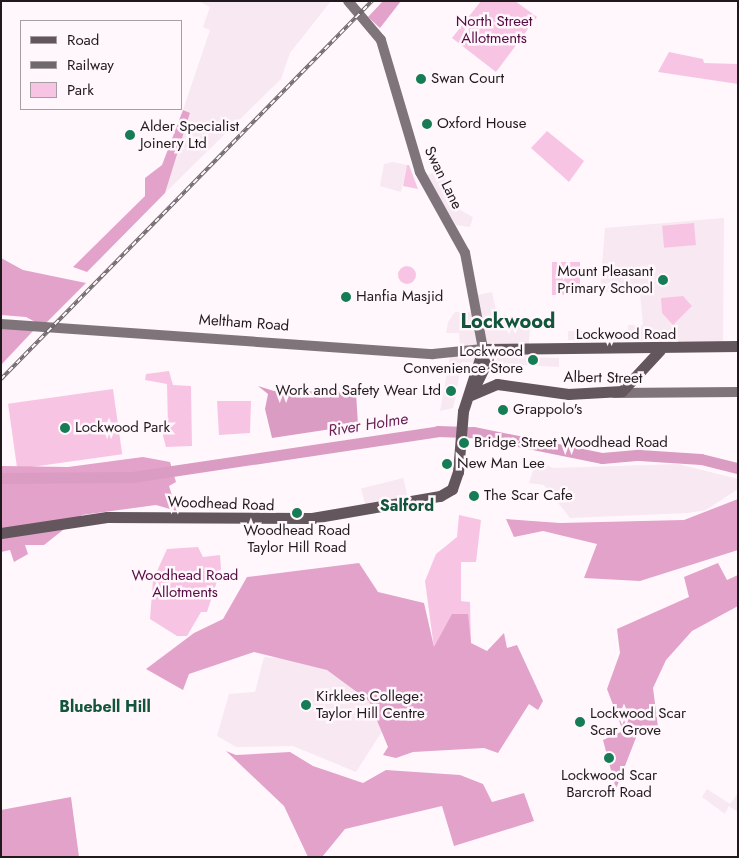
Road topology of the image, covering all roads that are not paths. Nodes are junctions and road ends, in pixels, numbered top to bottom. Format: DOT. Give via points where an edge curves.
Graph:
graph roads {
  1 [pos="348,1"];
  2 [pos="1,324"];
  3 [pos="738,346"];
  4 [pos="483,349"];
  5 [pos="660,350"];
  6 [pos="613,392"];
  7 [pos="738,392"];
  8 [pos="468,398"];
  9 [pos="1,533"];
  1 -- 4 [label="street, Swan Lane" via="381,40 420,172 465,253"];
  2 -- 4 [label="street, Meltham Road" via="433,354"];
  3 -- 5 [label="main road, Lockwood Road"];
  4 -- 5 [label="main road, Lockwood Road"];
  4 -- 8 [label="main road"];
  5 -- 6 [label="main road" via="629,388"];
  6 -- 7 [label="street, Albert Street"];
  6 -- 8 [label="main road, Albert Street" via="568,394 497,384"];
  8 -- 9 [label="main road, Woodhead Road" via="461,420 455,483 440,496 312,518 107,517"];
}
